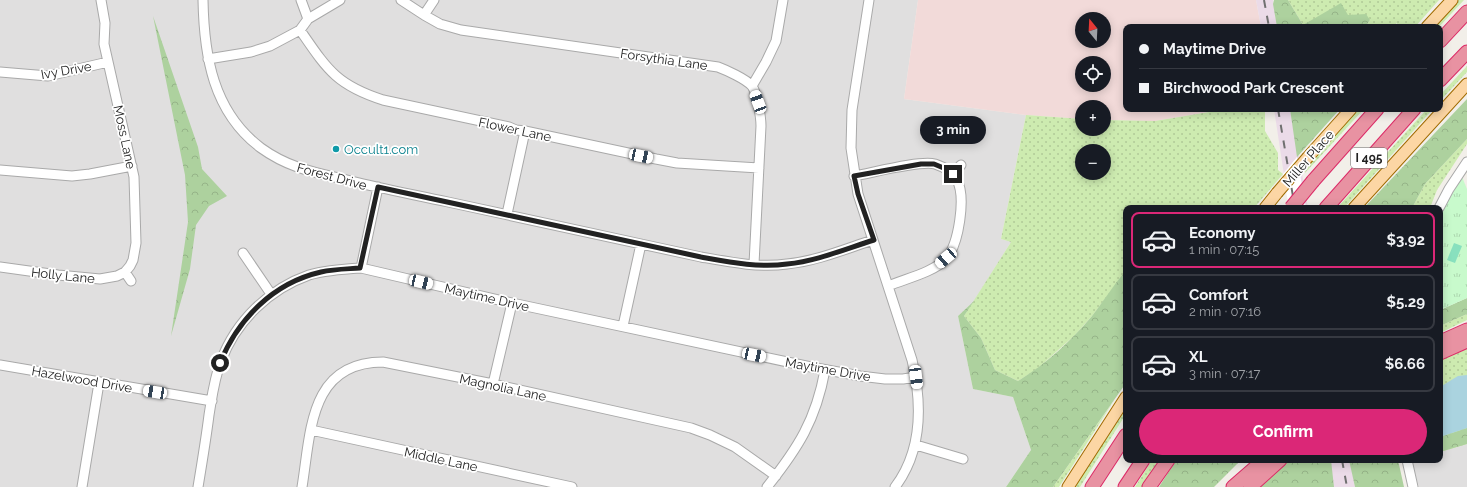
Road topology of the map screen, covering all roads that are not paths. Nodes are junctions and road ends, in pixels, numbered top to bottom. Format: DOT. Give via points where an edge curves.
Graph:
graph roads {
  1 [pos="101,0"];
  2 [pos="203,0"];
  3 [pos="301,0"];
  4 [pos="340,0"];
  5 [pos="400,0"];
  6 [pos="434,0"];
  7 [pos="784,0"];
  8 [pos="869,0"];
  9 [pos="1452,0"];
  10 [pos="1467,12"];
  11 [pos="424,16"];
  12 [pos="308,19"];
  13 [pos="1430,24"];
  14 [pos="300,30"];
  15 [pos="1443,38"];
  16 [pos="1467,52"];
  17 [pos="208,59"];
  18 [pos="108,62"];
  19 [pos="0,72"];
  20 [pos="1443,77"];
  21 [pos="1467,84"];
  22 [pos="752,86"];
  23 [pos="1443,110"];
  24 [pos="1349,112"];
  25 [pos="1374,112"];
  26 [pos="1411,112"];
  27 [pos="1441,112"];
  28 [pos="524,131"];
  29 [pos="1467,162"];
  30 [pos="961,165"];
  31 [pos="132,166"];
  32 [pos="759,168"];
  33 [pos="0,170"];
  34 [pos="953,174"];
  35 [pos="854,176"];
  36 [pos="378,187"];
  37 [pos="1267,205"];
  38 [pos="1293,205"];
  39 [pos="1329,205"];
  40 [pos="1357,205"];
  41 [pos="1441,205"];
  42 [pos="507,214"];
  43 [pos="874,240"];
  44 [pos="641,244"];
  45 [pos="243,253"];
  46 [pos="754,264"];
  47 [pos="0,267"];
  48 [pos="360,268"];
  49 [pos="125,272"];
  50 [pos="131,281"];
  51 [pos="888,286"];
  52 [pos="271,294"];
  53 [pos="512,303"];
  54 [pos="623,326"];
  55 [pos="1467,330"];
  56 [pos="1443,341"];
  57 [pos="1467,341"];
  58 [pos="1443,352"];
  59 [pos="0,365"];
  60 [pos="826,370"];
  61 [pos="916,377"];
  62 [pos="99,383"];
  63 [pos="493,384"];
  64 [pos="212,401"];
  65 [pos="1123,402"];
  66 [pos="311,430"];
  67 [pos="1123,440"];
  68 [pos="916,445"];
  69 [pos="963,459"];
  70 [pos="1141,463"];
  71 [pos="1166,463"];
  72 [pos="1261,463"];
  73 [pos="1277,463"];
  74 [pos="1408,463"];
  75 [pos="776,476"];
  76 [pos="82,487"];
  77 [pos="198,487"];
  78 [pos="302,487"];
  79 [pos="572,487"];
  80 [pos="767,487"];
  81 [pos="895,487"];
  82 [pos="1068,487"];
  83 [pos="1092,487"];
  84 [pos="1125,487"];
  85 [pos="1150,487"];
  86 [pos="1233,487"];
  87 [pos="1250,487"];
  88 [pos="1413,487"];
  1 -- 18 [label="street, Moss Lane"];
  2 -- 17 [label="street, Forest Drive"];
  3 -- 12 [label="street"];
  4 -- 12 [label="street"];
  5 -- 11 [label="street, Forsythia Lane"];
  6 -- 11 [label="street"];
  7 -- 22 [label="street" via="776,41"];
  8 -- 35 [label="street" via="852,110 851,148"];
  9 -- 13 [label="main road"];
  10 -- 15 [label="highway"];
  11 -- 22 [label="street, Forsythia Lane" via="461,30 718,67"];
  12 -- 14 [label="street"];
  14 -- 17 [label="street" via="270,46"];
  14 -- 28 [label="street, Flower Lane" via="335,77 365,94"];
  16 -- 20 [label="highway"];
  17 -- 36 [label="street, Forest Drive" via="215,85 228,112 260,147 301,169"];
  18 -- 19 [label="street, Ivy Drive" via="48,76"];
  18 -- 31 [label="street, Moss Lane"];
  21 -- 23 [label="main road"];
  22 -- 32 [label="street" via="761,116"];
  24 -- 37 [label="main road, Miller Place, bridge"];
  25 -- 38 [label="highway, I 495, bridge"];
  26 -- 39 [label="highway, I 495"];
  27 -- 40 [label="main road"];
  28 -- 32 [label="street, Flower Lane" via="677,163"];
  28 -- 42 [label="street"];
  29 -- 41 [label="street"];
  30 -- 34 [label="street"];
  31 -- 33 [label="street" via="72,176"];
  31 -- 49 [label="street, Moss Lane" via="136,243 133,260"];
  32 -- 46 [label="street"];
  34 -- 35 [label="street" via="934,164 921,164"];
  34 -- 51 [label="street" via="958,181 961,196 958,231 950,253 935,268"];
  35 -- 43 [label="street"];
  36 -- 42 [label="street, Forest Drive"];
  36 -- 48 [label="street"];
  42 -- 44 [label="street, Forest Drive"];
  43 -- 46 [label="street, Forest Drive" via="800,262"];
  43 -- 51 [label="street"];
  44 -- 46 [label="street, Forest Drive" via="701,257"];
  44 -- 54 [label="street"];
  45 -- 52 [label="street"];
  47 -- 49 [label="street, Holly Lane" via="58,276 100,279"];
  48 -- 52 [label="street, Maytime Drive" via="310,275"];
  48 -- 53 [label="street, Maytime Drive"];
  49 -- 50 [label="street"];
  51 -- 61 [label="street"];
  52 -- 64 [label="street, Maytime Drive" via="231,339 220,363"];
  53 -- 54 [label="street, Maytime Drive"];
  53 -- 63 [label="street"];
  54 -- 60 [label="street, Maytime Drive"];
  55 -- 56 [label="highway"];
  57 -- 58 [label="highway"];
  59 -- 62 [label="street, Hazelwood Drive"];
  60 -- 61 [label="street, Maytime Drive" via="886,379"];
  60 -- 75 [label="street" via="810,424 793,454"];
  61 -- 68 [label="street" via="919,412"];
  62 -- 64 [label="street, Hazelwood Drive"];
  62 -- 76 [label="street"];
  63 -- 66 [label="street, Magnolia Lane" via="383,362 360,364 341,373 326,388 314,412"];
  63 -- 75 [label="street, Magnolia Lane" via="691,428 735,447"];
  64 -- 77 [label="street, Maytime Drive"];
  65 -- 82 [label="main road"];
  66 -- 78 [label="street, Magnolia Lane"];
  66 -- 79 [label="street, Middle Lane"];
  67 -- 83 [label="highway"];
  68 -- 69 [label="street"];
  68 -- 81 [label="street"];
  70 -- 84 [label="highway"];
  71 -- 85 [label="highway"];
  72 -- 86 [label="highway"];
  73 -- 87 [label="highway"];
  74 -- 88 [label="street"];
  75 -- 80 [label="street"];
}
